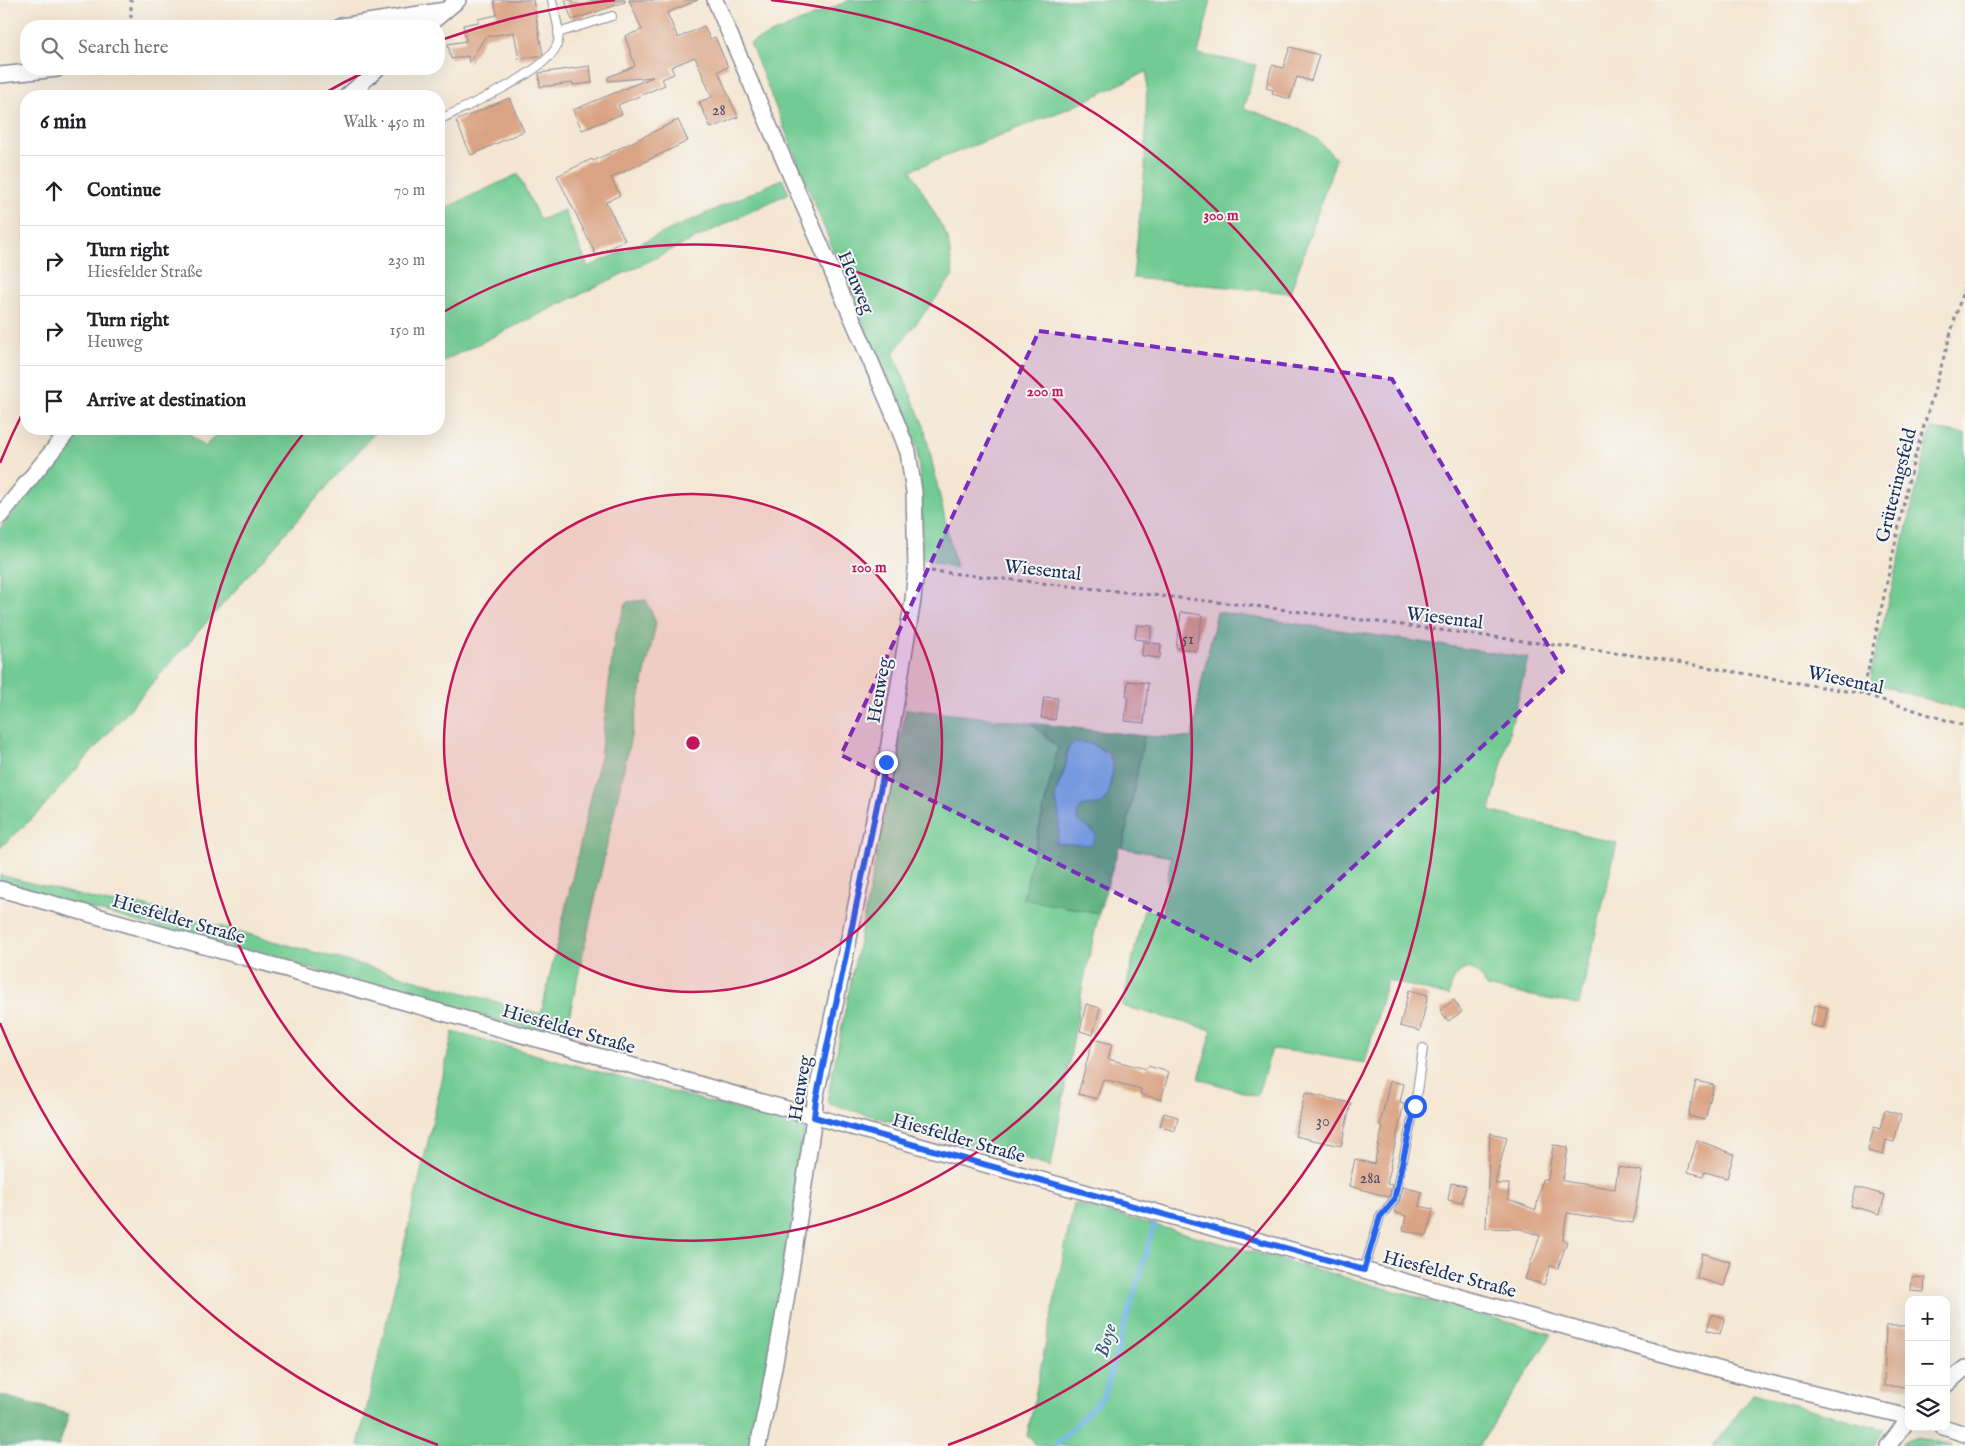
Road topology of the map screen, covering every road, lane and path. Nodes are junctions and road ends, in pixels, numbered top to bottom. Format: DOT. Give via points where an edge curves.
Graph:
graph roads {
  1 [pos="131,0"];
  2 [pos="458,0"];
  3 [pos="552,0"];
  4 [pos="715,0"];
  5 [pos="446,10"];
  6 [pos="612,16"];
  7 [pos="131,20"];
  8 [pos="380,20"];
  9 [pos="434,20"];
  10 [pos="558,33"];
  11 [pos="20,73"];
  12 [pos="0,75"];
  13 [pos="373,75"];
  14 [pos="364,90"];
  15 [pos="445,117"];
  16 [pos="1965,284"];
  17 [pos="65,435"];
  18 [pos="0,516"];
  19 [pos="916,569"];
  20 [pos="1862,694"];
  21 [pos="1965,726"];
  22 [pos="0,888"];
  23 [pos="1423,1048"];
  24 [pos="814,1117"];
  25 [pos="1364,1270"];
  26 [pos="1965,1368"];
  27 [pos="1950,1381"];
  28 [pos="1905,1417"];
  29 [pos="1905,1423"];
  30 [pos="1950,1429"];
  31 [pos="1965,1434"];
  32 [pos="758,1446"];
  33 [pos="1888,1446"];
  1 -- 7 [label="path"];
  2 -- 5 [label="street"];
  3 -- 10 [label="lane"];
  4 -- 19 [label="street, Heuweg" via="908,452 914,492"];
  5 -- 8 [label="street"];
  5 -- 9 [label="street"];
  6 -- 10 [label="lane"];
  10 -- 15 [label="lane" via="558,44 538,68"];
  11 -- 12 [label="street"];
  13 -- 14 [label="street"];
  16 -- 20 [label="path, Grüteringsfeld" via="1910,474"];
  17 -- 18 [label="street"];
  19 -- 20 [label="path, Wiesental" via="1262,607 1634,656"];
  19 -- 24 [label="street, Heuweg" via="886,762"];
  20 -- 21 [label="path, Wiesental"];
  22 -- 24 [label="street, Hiesfelder Straße"];
  23 -- 25 [label="lane" via="1415,1106 1394,1200 1380,1217"];
  24 -- 25 [label="street, Hiesfelder Straße"];
  24 -- 32 [label="street, Heuweg" via="788,1293"];
  25 -- 28 [label="street, Hiesfelder Straße" via="1756,1380"];
  26 -- 27 [label="street"];
  29 -- 33 [label="street"];
  30 -- 31 [label="street"];
}
